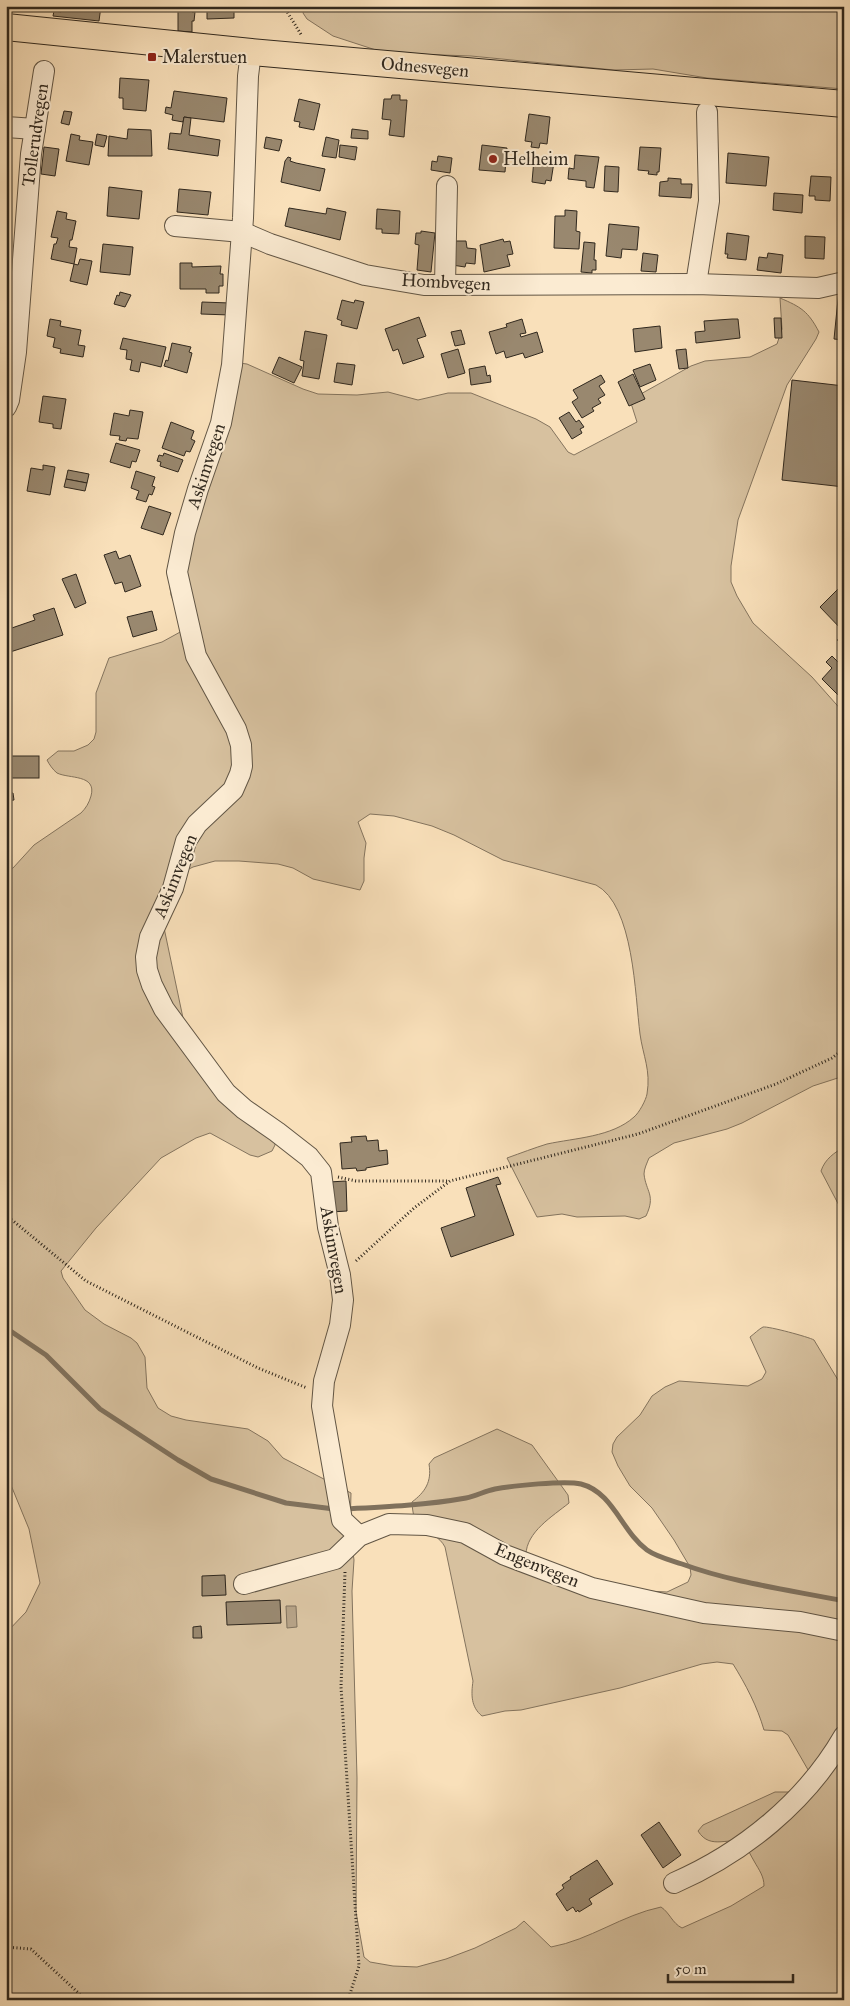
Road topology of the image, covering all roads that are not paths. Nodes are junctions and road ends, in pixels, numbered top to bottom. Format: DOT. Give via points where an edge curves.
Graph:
graph roads {
  1 [pos="6,27"];
  2 [pos="251,52"];
  3 [pos="44,71"];
  4 [pos="844,104"];
  5 [pos="707,112"];
  6 [pos="6,127"];
  7 [pos="34,130"];
  8 [pos="447,186"];
  9 [pos="175,226"];
  10 [pos="242,232"];
  11 [pos="14,273"];
  12 [pos="840,283"];
  13 [pos="696,284"];
  14 [pos="445,285"];
  15 [pos="6,407"];
  16 [pos="352,1543"];
  17 [pos="244,1584"];
  18 [pos="844,1631"];
  19 [pos="844,1736"];
  20 [pos="674,1883"];
  1 -- 2 [label="main road, Odnesvegen"];
  2 -- 4 [label="main road, Odnesvegen"];
  2 -- 10 [label="street, Askimvegen"];
  3 -- 7 [label="street, Tollerudvegen"];
  5 -- 13 [label="street" via="709,201"];
  6 -- 7 [label="street"];
  7 -- 11 [label="street, Tollerudvegen"];
  8 -- 14 [label="street"];
  9 -- 10 [label="street, Hombvegen"];
  10 -- 14 [label="street, Hombvegen" via="364,275 424,285"];
  10 -- 16 [label="street, Askimvegen" via="232,365 221,423 185,533 178,572 196,656 236,729 242,766 233,790 197,824 186,841 173,888 150,937 147,970 164,1009 226,1094 309,1157 321,1172 328,1227 342,1286 342,1312 322,1393 322,1406 342,1520"];
  11 -- 15 [label="street, Tollerudvegen" via="16,352"];
  12 -- 13 [label="street, Hombvegen" via="818,288"];
  13 -- 14 [label="street, Hombvegen"];
  16 -- 17 [label="street, Engenvegen" via="335,1559"];
  16 -- 18 [label="street, Engenvegen" via="389,1524 427,1525 465,1534 505,1555 592,1588 704,1613 800,1622"];
  19 -- 20 [label="street" via="820,1772 764,1828 726,1856"];
}
